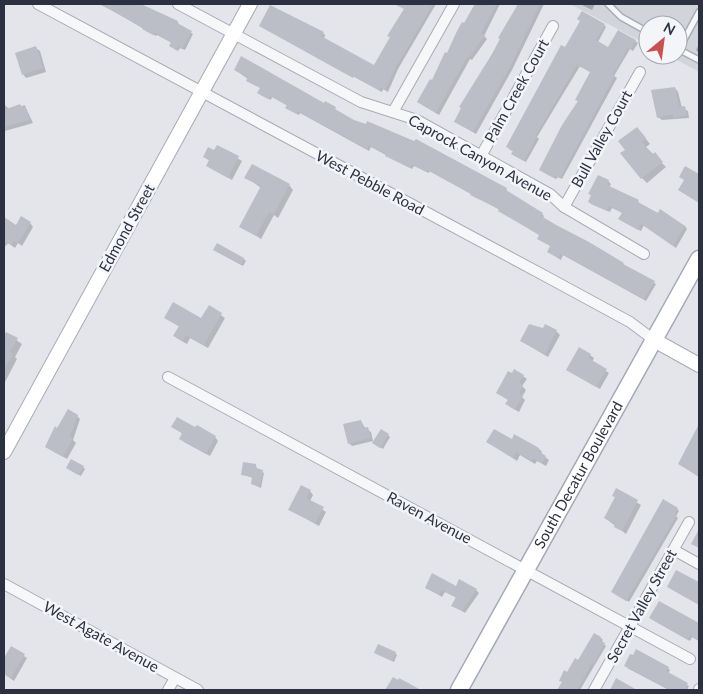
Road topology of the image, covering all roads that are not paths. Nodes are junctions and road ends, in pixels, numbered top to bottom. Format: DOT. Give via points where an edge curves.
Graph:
graph roads {
  1 [pos="38,4"];
  2 [pos="178,4"];
  3 [pos="250,4"];
  4 [pos="454,4"];
  5 [pos="608,4"];
  6 [pos="619,4"];
  7 [pos="615,11"];
  8 [pos="699,12"];
  9 [pos="554,26"];
  10 [pos="638,26"];
  11 [pos="688,31"];
  12 [pos="233,34"];
  13 [pos="640,72"];
  14 [pos="201,93"];
  15 [pos="393,112"];
  16 [pos="482,156"];
  17 [pos="564,207"];
  18 [pos="644,254"];
  19 [pos="699,259"];
  20 [pos="654,340"];
  21 [pos="699,366"];
  22 [pos="168,377"];
  23 [pos="4,452"];
  24 [pos="689,522"];
  25 [pos="674,550"];
  26 [pos="699,564"];
  27 [pos="526,570"];
  28 [pos="4,584"];
  29 [pos="630,626"];
  30 [pos="690,659"];
  31 [pos="175,678"];
  32 [pos="168,690"];
  33 [pos="198,690"];
  34 [pos="459,690"];
  35 [pos="594,690"];
  1 -- 14 [label="street, West Pebble Road"];
  2 -- 12 [label="street, Caprock Canyon Avenue"];
  3 -- 12 [label="street, Edmond Street"];
  4 -- 15 [label="street"];
  5 -- 7 [label="lane"];
  6 -- 7 [label="lane"];
  7 -- 10 [label="lane"];
  8 -- 11 [label="lane"];
  9 -- 16 [label="street, Palm Creek Court"];
  12 -- 14 [label="street, Edmond Street"];
  12 -- 15 [label="street, Caprock Canyon Avenue" via="361,102"];
  13 -- 17 [label="street, Bull Valley Court"];
  14 -- 20 [label="street, West Pebble Road" via="548,277 630,322"];
  14 -- 23 [label="street, Edmond Street"];
  15 -- 16 [label="street, Caprock Canyon Avenue" via="417,120"];
  16 -- 17 [label="street, Caprock Canyon Avenue" via="550,194"];
  17 -- 18 [label="street, Caprock Canyon Avenue"];
  19 -- 20 [label="main road, South Decatur Boulevard"];
  20 -- 21 [label="street, West Pebble Road"];
  20 -- 27 [label="main road, South Decatur Boulevard"];
  22 -- 27 [label="street, Raven Avenue"];
  24 -- 25 [label="street, Secret Valley Street"];
  25 -- 26 [label="street"];
  25 -- 29 [label="street, Secret Valley Street"];
  27 -- 29 [label="street, Raven Avenue"];
  27 -- 34 [label="main road, South Decatur Boulevard"];
  28 -- 31 [label="street, West Agate Avenue"];
  29 -- 30 [label="street, Raven Avenue"];
  29 -- 35 [label="street, Secret Valley Street"];
  31 -- 32 [label="street"];
  31 -- 33 [label="street, West Agate Avenue"];
}
